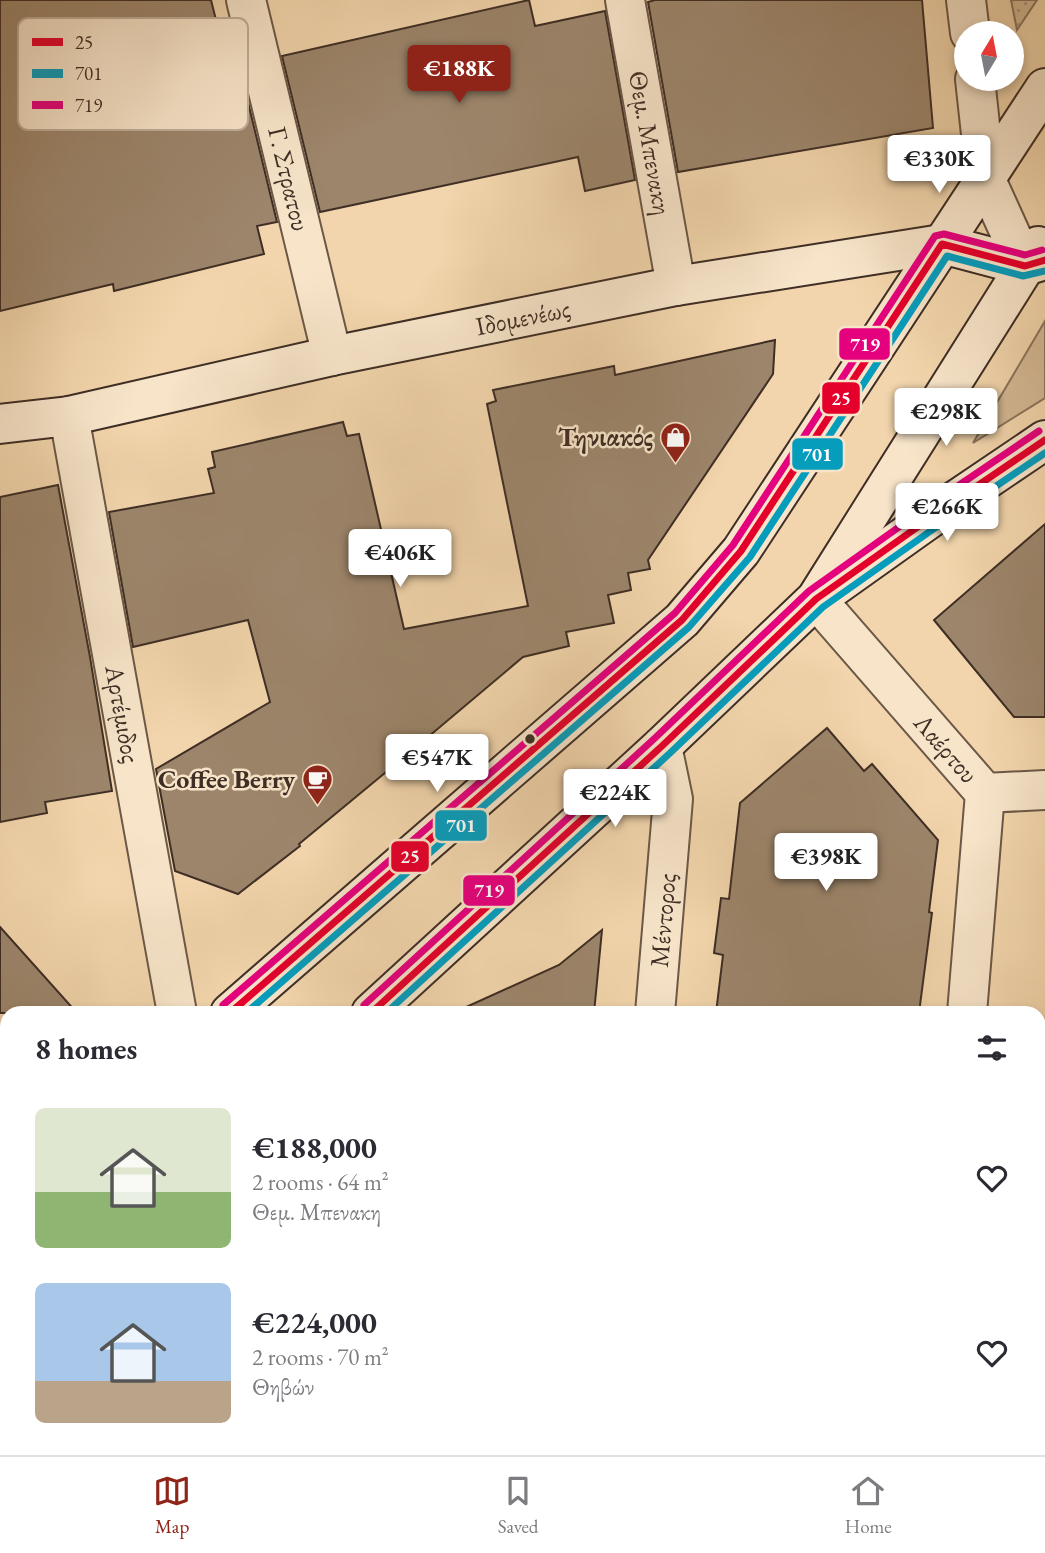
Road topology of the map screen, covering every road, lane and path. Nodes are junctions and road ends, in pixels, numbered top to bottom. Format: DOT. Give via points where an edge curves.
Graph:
graph roads {
  1 [pos="246,0"];
  2 [pos="625,0"];
  3 [pos="966,0"];
  4 [pos="969,21"];
  5 [pos="1045,88"];
  6 [pos="976,91"];
  7 [pos="986,180"];
  8 [pos="942,244"];
  9 [pos="1038,254"];
  10 [pos="676,286"];
  11 [pos="332,356"];
  12 [pos="69,416"];
  13 [pos="0,424"];
  14 [pos="1045,440"];
  15 [pos="816,599"];
  16 [pos="662,746"];
  17 [pos="1045,790"];
  18 [pos="985,793"];
  19 [pos="176,1006"];
  20 [pos="238,1006"];
  21 [pos="379,1006"];
  22 [pos="656,1006"];
  23 [pos="968,1006"];
  1 -- 11 [label="main road, Γ. Στρατου"];
  2 -- 10 [label="main road, Θεμ. Μπενακη"];
  3 -- 4 [label="main road"];
  5 -- 7 [label="main road"];
  6 -- 7 [label="main road"];
  7 -- 8 [label="main road"];
  7 -- 9 [label="main road"];
  8 -- 9 [label="main road, Ιδομενέως"];
  8 -- 10 [label="main road, Ιδομενέως"];
  8 -- 20 [label="main road" via="741,551 682,620"];
  9 -- 15 [label="main road"];
  10 -- 11 [label="main road, Ιδομενέως"];
  11 -- 12 [label="main road, Ιδομενέως"];
  12 -- 13 [label="main road, Ιδομενέως"];
  12 -- 19 [label="main road, Αρτέμιδος"];
  14 -- 15 [label="main road"];
  15 -- 16 [label="main road"];
  15 -- 18 [label="main road, Λαέρτου"];
  16 -- 21 [label="main road"];
  16 -- 22 [label="main road, Μέντορος" via="673,799"];
  17 -- 18 [label="main road"];
  18 -- 23 [label="main road, Λαέρτου"];
}
